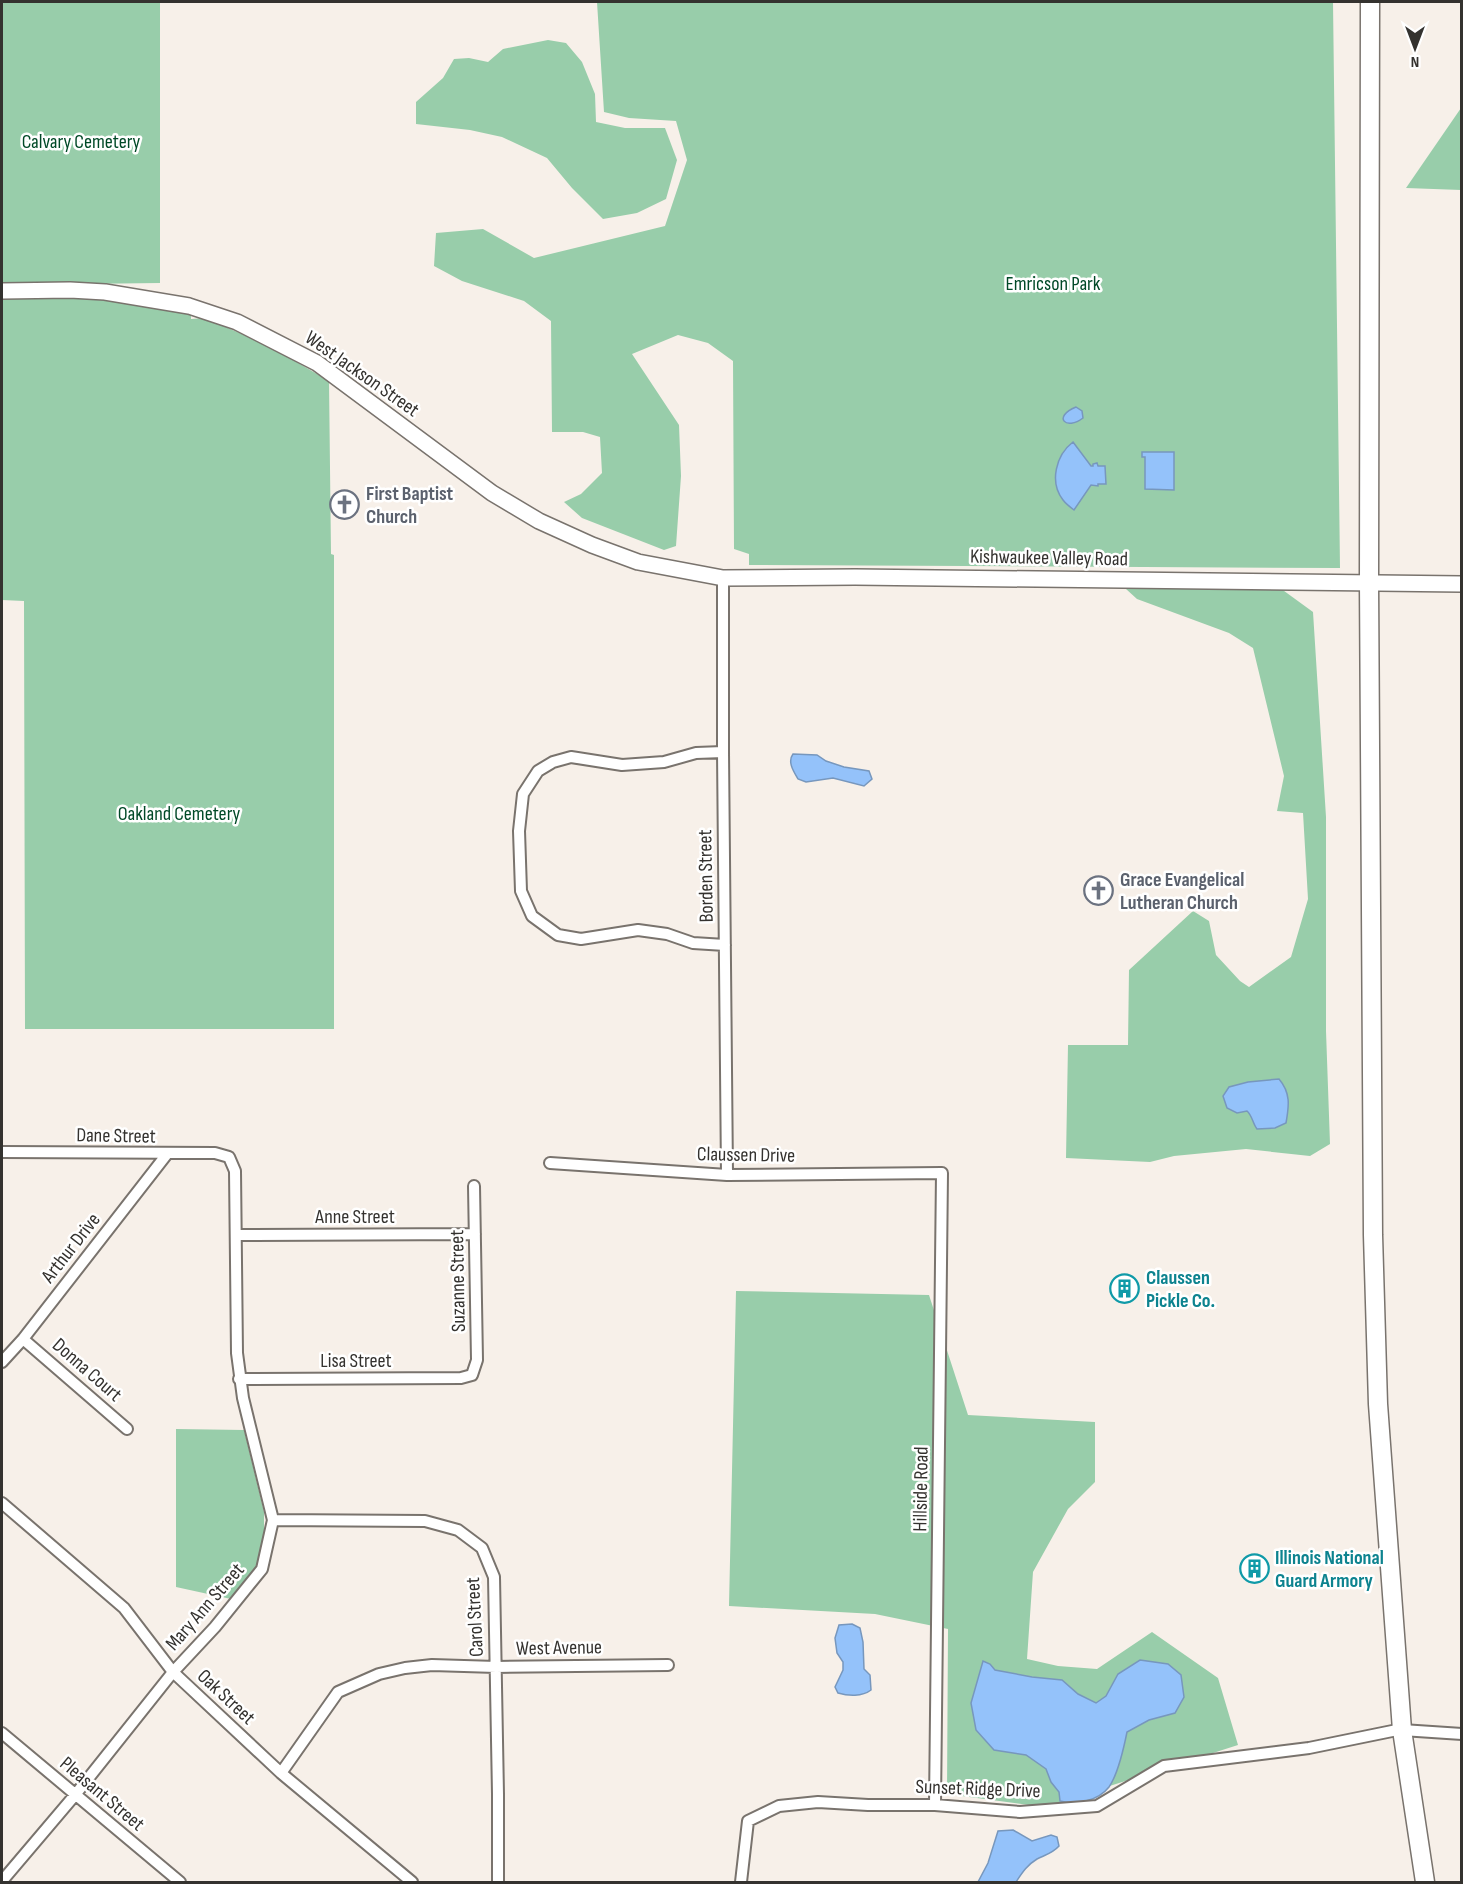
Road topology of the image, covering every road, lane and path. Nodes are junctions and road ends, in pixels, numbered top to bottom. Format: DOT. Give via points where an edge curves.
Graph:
graph roads {
  1 [pos="1370,2"];
  2 [pos="2,291"];
  3 [pos="638,562"];
  4 [pos="723,578"];
  5 [pos="1369,582"];
  6 [pos="1461,584"];
  7 [pos="723,752"];
  8 [pos="725,945"];
  9 [pos="2,1152"];
  10 [pos="167,1154"];
  11 [pos="229,1157"];
  12 [pos="550,1163"];
  13 [pos="942,1173"];
  14 [pos="727,1175"];
  15 [pos="474,1186"];
  16 [pos="475,1234"];
  17 [pos="236,1235"];
  18 [pos="23,1339"];
  19 [pos="2,1362"];
  20 [pos="472,1375"];
  21 [pos="239,1379"];
  22 [pos="127,1429"];
  23 [pos="2,1503"];
  24 [pos="273,1520"];
  25 [pos="668,1665"];
  26 [pos="495,1667"];
  27 [pos="172,1672"];
  28 [pos="1402,1729"];
  29 [pos="2,1733"];
  30 [pos="1461,1734"];
  31 [pos="281,1773"];
  32 [pos="75,1796"];
  33 [pos="935,1805"];
  34 [pos="2,1881"];
  35 [pos="180,1882"];
  36 [pos="412,1882"];
  37 [pos="498,1882"];
  38 [pos="741,1882"];
  39 [pos="1425,1882"];
  1 -- 5 [label="main road"];
  2 -- 3 [label="street, West Jackson Street" via="105,292 189,306 237,322 316,363 492,493 550,526"];
  3 -- 4 [label="street, Kishwaukee Valley Road"];
  4 -- 5 [label="street, Kishwaukee Valley Road"];
  4 -- 7 [label="street, Borden Street"];
  5 -- 6 [label="street, Kishwaukee Valley Road"];
  5 -- 28 [label="main road" via="1374,1269 1378,1404"];
  7 -- 8 [label="street, Borden Street"];
  7 -- 8 [label="street" via="621,765 571,757 553,762 538,771 523,794 519,831 521,891 532,916 558,935 581,939 638,930 693,943"];
  8 -- 14 [label="street, Borden Street"];
  9 -- 10 [label="street, Dane Street"];
  10 -- 11 [label="street, Dane Street" via="215,1153"];
  10 -- 18 [label="street, Arthur Drive"];
  11 -- 17 [label="street, Mary Ann Street" via="235,1171"];
  12 -- 14 [label="street, Claussen Drive"];
  13 -- 14 [label="street, Claussen Drive"];
  13 -- 33 [label="street, Hillside Road"];
  15 -- 16 [label="street, Suzanne Street"];
  16 -- 17 [label="street, Anne Street"];
  16 -- 20 [label="street, Suzanne Street" via="477,1360"];
  17 -- 21 [label="street, Mary Ann Street"];
  18 -- 19 [label="street, Arthur Drive"];
  18 -- 22 [label="street, Donna Court"];
  20 -- 21 [label="street, Lisa Street"];
  21 -- 24 [label="street, Mary Ann Street"];
  23 -- 27 [label="street, Oak Street" via="124,1608"];
  24 -- 26 [label="street, Carol Street" via="425,1521 458,1530 482,1548 494,1577"];
  24 -- 27 [label="street, Mary Ann Street" via="262,1569 216,1627"];
  25 -- 26 [label="street, West Avenue"];
  26 -- 31 [label="street, West Avenue" via="405,1668 379,1674 338,1692"];
  26 -- 37 [label="street, Carol Street"];
  27 -- 31 [label="street, Oak Street"];
  27 -- 32 [label="street, Mary Ann Street"];
  28 -- 30 [label="street, Sunset Ridge Drive"];
  28 -- 33 [label="street, Sunset Ridge Drive" via="1309,1748 1164,1766 1097,1806 1020,1812"];
  28 -- 39 [label="main road"];
  29 -- 32 [label="street, Pleasant Street"];
  31 -- 36 [label="street, Oak Street"];
  32 -- 34 [label="street, Mary Ann Street"];
  32 -- 35 [label="street, Pleasant Street"];
  33 -- 38 [label="street, Sunset Ridge Drive" via="818,1802 779,1806 748,1821"];
}
